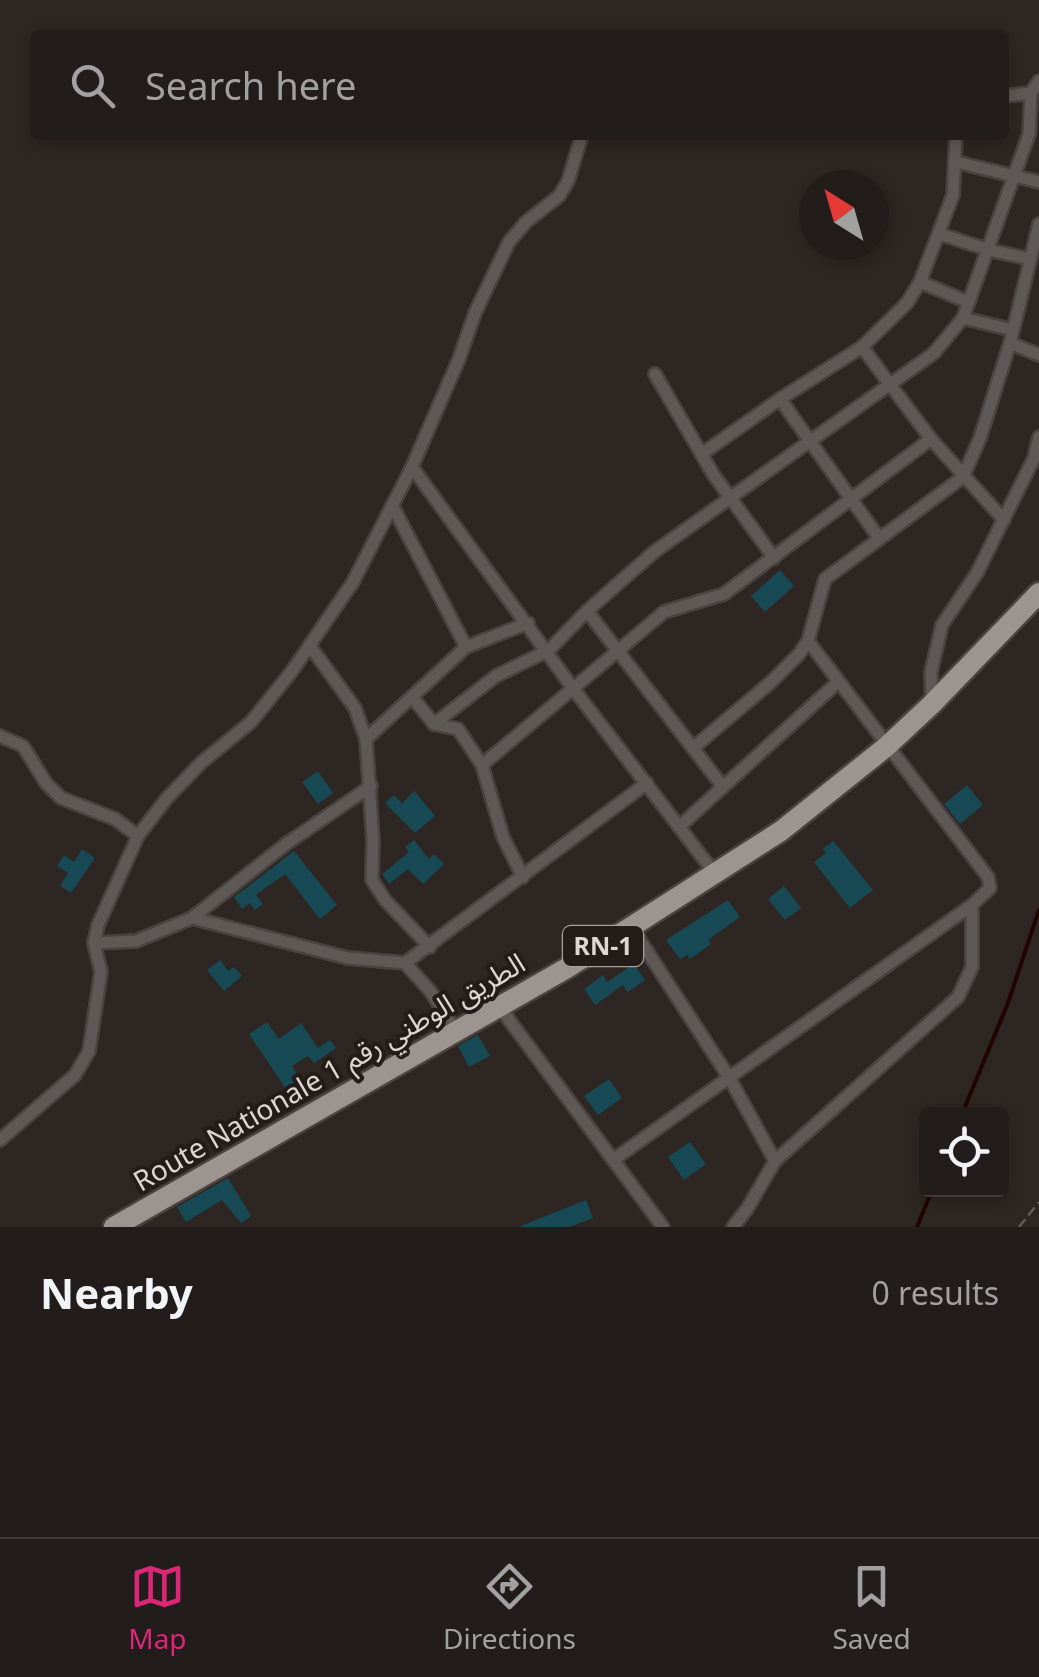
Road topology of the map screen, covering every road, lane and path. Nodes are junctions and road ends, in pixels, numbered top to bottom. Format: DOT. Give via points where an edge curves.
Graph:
graph roads {
  1 [pos="1039,81"];
  2 [pos="1031,93"];
  3 [pos="1009,95"];
  4 [pos="580,140"];
  5 [pos="956,140"];
  6 [pos="956,162"];
  7 [pos="1011,178"];
  8 [pos="1039,182"];
  9 [pos="1039,224"];
  10 [pos="940,234"];
  11 [pos="988,250"];
  12 [pos="1030,258"];
  13 [pos="920,282"];
  14 [pos="968,302"];
  15 [pos="963,318"];
  16 [pos="1013,330"];
  17 [pos="1010,344"];
  18 [pos="862,348"];
  19 [pos="1039,356"];
  20 [pos="655,374"];
  21 [pos="888,384"];
  22 [pos="780,398"];
  23 [pos="1039,437"];
  24 [pos="932,439"];
  25 [pos="808,440"];
  26 [pos="704,453"];
  27 [pos="412,467"];
  28 [pos="963,476"];
  29 [pos="729,498"];
  30 [pos="854,500"];
  31 [pos="392,504"];
  32 [pos="1004,520"];
  33 [pos="879,538"];
  34 [pos="774,558"];
  35 [pos="1039,593"];
  36 [pos="586,610"];
  37 [pos="528,622"];
  38 [pos="808,641"];
  39 [pos="310,646"];
  40 [pos="466,647"];
  41 [pos="617,649"];
  42 [pos="548,650"];
  43 [pos="838,682"];
  44 [pos="572,687"];
  45 [pos="413,698"];
  46 [pos="932,704"];
  47 [pos="434,724"];
  48 [pos="0,736"];
  49 [pos="366,739"];
  50 [pos="886,747"];
  51 [pos="693,748"];
  52 [pos="482,764"];
  53 [pos="647,783"];
  54 [pos="371,786"];
  55 [pos="723,787"];
  56 [pos="679,827"];
  57 [pos="138,836"];
  58 [pos="716,875"];
  59 [pos="522,877"];
  60 [pos="972,905"];
  61 [pos="192,918"];
  62 [pos="632,928"];
  63 [pos="94,942"];
  64 [pos="430,947"];
  65 [pos="405,964"];
  66 [pos="498,1005"];
  67 [pos="455,1030"];
  68 [pos="730,1079"];
  69 [pos="0,1140"];
  70 [pos="614,1160"];
  71 [pos="774,1161"];
  72 [pos="1039,1202"];
  73 [pos="114,1227"];
  74 [pos="663,1227"];
  75 [pos="733,1227"];
  76 [pos="1019,1227"];
  1 -- 2 [label="street"];
  2 -- 3 [label="street"];
  2 -- 7 [label="street" via="1028,134"];
  4 -- 27 [label="street" via="559,196 509,242"];
  5 -- 6 [label="street"];
  6 -- 7 [label="street"];
  6 -- 10 [label="street"];
  7 -- 8 [label="street"];
  7 -- 11 [label="street"];
  9 -- 12 [label="street"];
  10 -- 11 [label="street"];
  10 -- 13 [label="street"];
  11 -- 12 [label="street"];
  11 -- 14 [label="street"];
  12 -- 16 [label="street"];
  13 -- 14 [label="street"];
  13 -- 18 [label="street"];
  14 -- 15 [label="street"];
  15 -- 16 [label="street"];
  15 -- 21 [label="street" via="934,353"];
  16 -- 17 [label="street"];
  17 -- 19 [label="street"];
  17 -- 28 [label="street"];
  18 -- 21 [label="street"];
  18 -- 22 [label="street"];
  20 -- 26 [label="street"];
  21 -- 24 [label="street"];
  21 -- 25 [label="street"];
  22 -- 25 [label="street"];
  22 -- 26 [label="street"];
  23 -- 32 [label="street"];
  24 -- 28 [label="street"];
  24 -- 30 [label="street"];
  25 -- 29 [label="street"];
  25 -- 30 [label="street"];
  26 -- 29 [label="street"];
  27 -- 31 [label="street"];
  27 -- 37 [label="street"];
  28 -- 32 [label="street"];
  28 -- 33 [label="street"];
  29 -- 34 [label="street"];
  29 -- 36 [label="street"];
  30 -- 33 [label="street"];
  30 -- 34 [label="street"];
  31 -- 39 [label="street" via="353,582"];
  31 -- 40 [label="street"];
  32 -- 46 [label="street" via="942,625"];
  33 -- 38 [label="street" via="825,579"];
  34 -- 41 [label="street" via="724,594 664,612"];
  35 -- 46 [label="highway, Route Nationale الطريق الوطني رقم 1 / RN-1"];
  36 -- 41 [label="street"];
  36 -- 42 [label="street"];
  37 -- 40 [label="street"];
  37 -- 42 [label="street"];
  38 -- 43 [label="street"];
  38 -- 51 [label="street"];
  39 -- 49 [label="street" via="354,708"];
  39 -- 57 [label="street" via="251,722 190,774"];
  40 -- 45 [label="street"];
  41 -- 44 [label="street"];
  41 -- 51 [label="street"];
  42 -- 44 [label="street"];
  42 -- 47 [label="street" via="496,676"];
  43 -- 50 [label="street"];
  43 -- 55 [label="street"];
  44 -- 52 [label="street"];
  44 -- 53 [label="street"];
  45 -- 47 [label="street"];
  45 -- 49 [label="street"];
  46 -- 50 [label="highway, Route Nationale الطريق الوطني رقم 1 / RN-1"];
  47 -- 52 [label="street" via="458,728"];
  48 -- 57 [label="street" via="23,746 60,798 115,819"];
  49 -- 54 [label="street"];
  50 -- 58 [label="highway, Route Nationale الطريق الوطني رقم 1 / RN-1"];
  50 -- 60 [label="street" via="988,877 990,888"];
  51 -- 55 [label="street"];
  52 -- 59 [label="street"];
  53 -- 56 [label="street"];
  53 -- 59 [label="street"];
  54 -- 61 [label="street"];
  54 -- 64 [label="street" via="372,880"];
  55 -- 56 [label="street"];
  56 -- 58 [label="street"];
  57 -- 63 [label="street"];
  58 -- 62 [label="highway, Route Nationale الطريق الوطني رقم 1 / RN-1"];
  59 -- 64 [label="street"];
  60 -- 68 [label="street"];
  60 -- 71 [label="street" via="972,967 958,997"];
  61 -- 63 [label="street" via="136,941"];
  61 -- 65 [label="street" via="348,958"];
  62 -- 66 [label="highway, Route Nationale الطريق الوطني رقم 1 / RN-1"];
  62 -- 68 [label="street"];
  63 -- 69 [label="street" via="101,972 89,1050 74,1075"];
  64 -- 65 [label="street"];
  65 -- 67 [label="street"];
  66 -- 67 [label="highway, Route Nationale الطريق الوطني رقم 1 / RN-1"];
  66 -- 70 [label="street"];
  67 -- 73 [label="highway, Route Nationale الطريق الوطني رقم 1 / RN-1"];
  68 -- 70 [label="street"];
  68 -- 71 [label="street"];
  70 -- 74 [label="street"];
  71 -- 75 [label="street"];
  72 -- 76 [label="path"];
}
